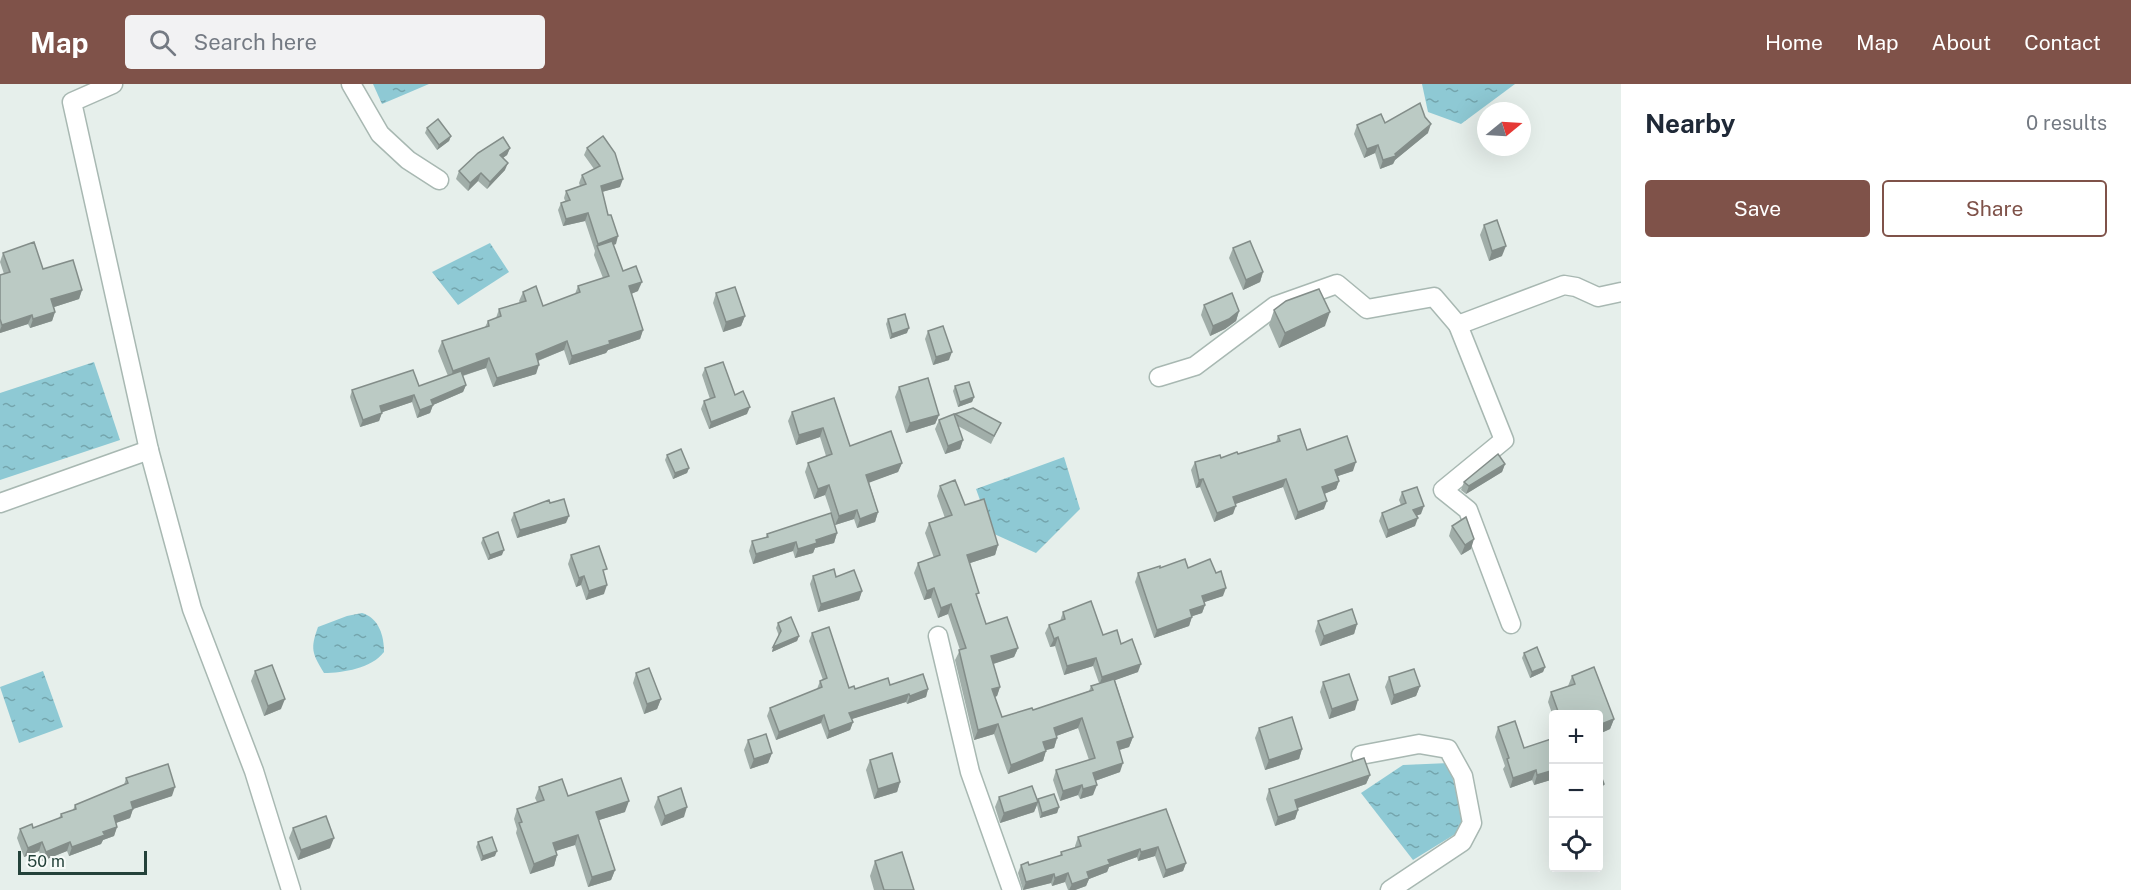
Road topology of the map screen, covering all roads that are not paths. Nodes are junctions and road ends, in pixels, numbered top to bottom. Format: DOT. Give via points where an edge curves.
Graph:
graph roads {
  1 [pos="113,84"];
  2 [pos="351,84"];
  3 [pos="439,180"];
  4 [pos="1621,292"];
  5 [pos="1458,325"];
  6 [pos="1159,377"];
  7 [pos="149,450"];
  8 [pos="0,503"];
  9 [pos="1512,624"];
  10 [pos="938,636"];
  11 [pos="1361,755"];
  12 [pos="291,890"];
  13 [pos="1012,890"];
  14 [pos="1390,890"];
  1 -- 7 [label="street" via="72,102"];
  2 -- 3 [label="street" via="380,134 408,160"];
  4 -- 5 [label="street" via="1598,297 1564,285"];
  5 -- 6 [label="street" via="1434,297 1367,309 1337,284 1275,306 1195,366"];
  5 -- 9 [label="street" via="1504,440 1443,490 1468,510"];
  7 -- 8 [label="street"];
  7 -- 12 [label="street" via="192,609 254,771"];
  10 -- 13 [label="street" via="970,772"];
  11 -- 14 [label="street" via="1419,744 1448,749 1462,776 1472,823 1462,842"];
}
